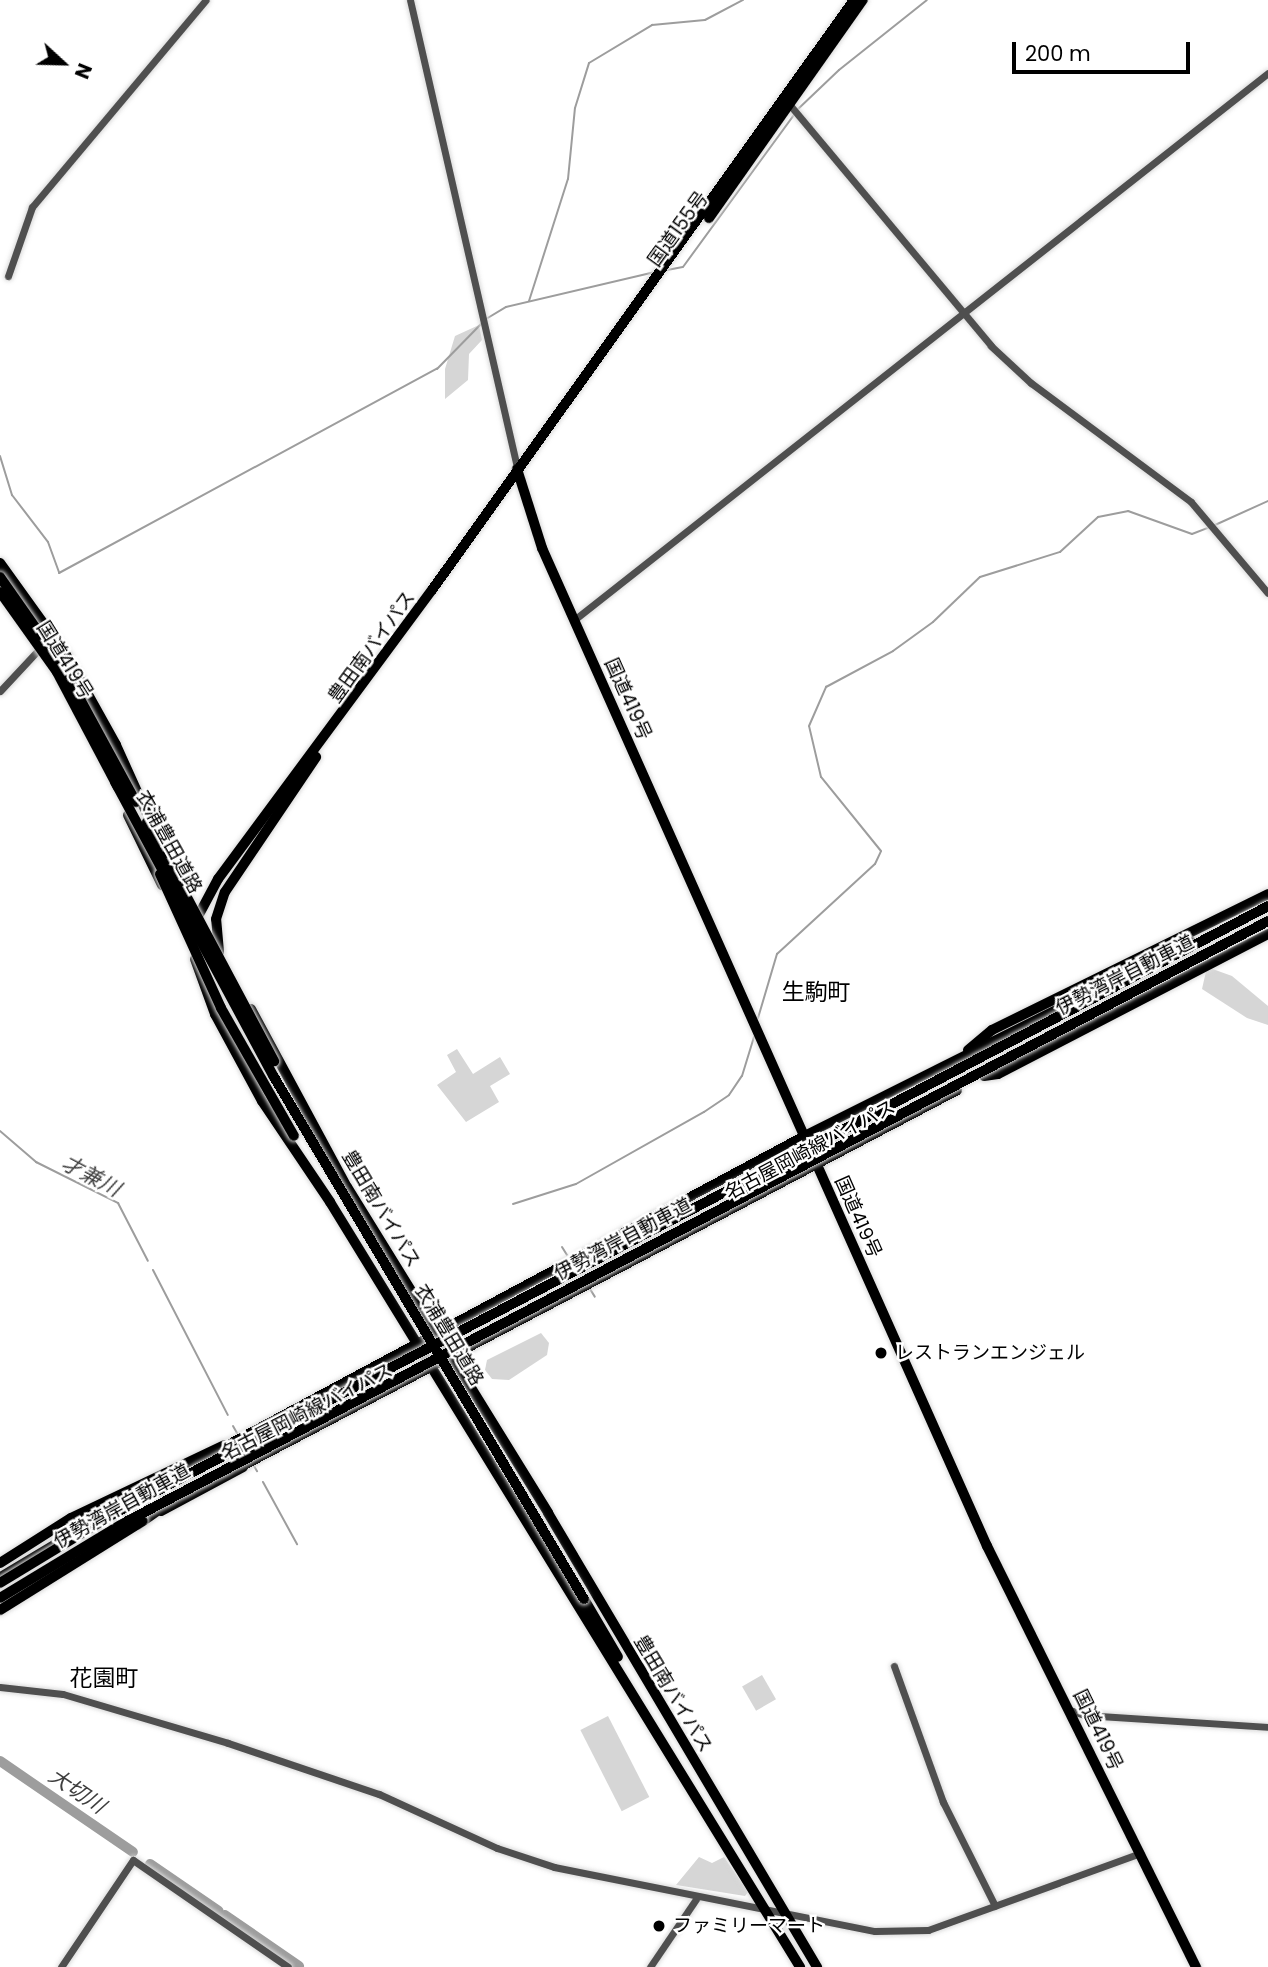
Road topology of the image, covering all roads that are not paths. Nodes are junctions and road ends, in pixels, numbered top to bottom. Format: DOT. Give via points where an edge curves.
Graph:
graph roads {
  1 [pos="206,0"];
  2 [pos="410,0"];
  3 [pos="854,0"];
  4 [pos="863,0"];
  5 [pos="1268,73"];
  6 [pos="787,102"];
  7 [pos="8,276"];
  8 [pos="964,312"];
  9 [pos="518,473"];
  10 [pos="0,563"];
  11 [pos="0,577"];
  12 [pos="0,593"];
  13 [pos="1268,593"];
  14 [pos="26,596"];
  15 [pos="574,620"];
  16 [pos="43,646"];
  17 [pos="0,691"];
  18 [pos="90,697"];
  19 [pos="115,782"];
  20 [pos="143,815"];
  21 [pos="212,888"];
  22 [pos="188,894"];
  23 [pos="1268,894"];
  24 [pos="201,905"];
  25 [pos="1268,905"];
  26 [pos="215,924"];
  27 [pos="1268,924"];
  28 [pos="194,926"];
  29 [pos="1268,934"];
  30 [pos="968,1050"];
  31 [pos="984,1076"];
  32 [pos="802,1136"];
  33 [pos="817,1168"];
  34 [pos="347,1187"];
  35 [pos="346,1228"];
  36 [pos="435,1331"];
  37 [pos="416,1341"];
  38 [pos="451,1358"];
  39 [pos="432,1368"];
  40 [pos="225,1445"];
  41 [pos="243,1467"];
  42 [pos="163,1509"];
  43 [pos="2,1570"];
  44 [pos="0,1583"];
  45 [pos="0,1598"];
  46 [pos="586,1598"];
  47 [pos="0,1608"];
  48 [pos="0,1616"];
  49 [pos="894,1666"];
  50 [pos="0,1687"];
  51 [pos="1067,1709"];
  52 [pos="651,1721"];
  53 [pos="1268,1727"];
  54 [pos="675,1733"];
  55 [pos="724,1813"];
  56 [pos="1141,1853"];
  57 [pos="696,1899"];
  58 [pos="995,1906"];
  59 [pos="763,1910"];
  60 [pos="790,1917"];
  61 [pos="61,1967"];
  62 [pos="288,1967"];
  63 [pos="650,1967"];
  64 [pos="800,1967"];
  65 [pos="810,1967"];
  66 [pos="817,1967"];
  67 [pos="1196,1967"];
  1 -- 7 [label="street" via="32,207"];
  2 -- 9 [label="street"];
  3 -- 6 [label="highway, 国道155号"];
  4 -- 6 [label="highway, 国道155号"];
  5 -- 8 [label="street"];
  6 -- 8 [label="street"];
  6 -- 9 [label="highway, 国道155号"];
  8 -- 13 [label="street" via="1023,376 1191,502"];
  8 -- 15 [label="street"];
  9 -- 15 [label="highway, 国道419号" via="529,514"];
  9 -- 21 [label="highway, 豊田南バイパス"];
  9 -- 26 [label="highway, 豊田南バイパス" via="344,714 230,884"];
  10 -- 14 [label="highway, 国道419号"];
  11 -- 20 [label="highway, 衣浦豊田道路, bridge" via="61,664"];
  12 -- 16 [label="highway, 国道419号"];
  12 -- 19 [label="highway, 衣浦豊田道路, bridge" via="57,672"];
  14 -- 16 [label="highway"];
  14 -- 18 [label="highway, 国道419号"];
  15 -- 32 [label="highway, 国道419号"];
  16 -- 17 [label="street"];
  16 -- 18 [label="highway"];
  16 -- 28 [label="highway, 国道419号" via="159,880 187,905"];
  18 -- 22 [label="highway, 国道419号"];
  19 -- 35 [label="highway, 衣浦豊田道路, bridge" via="221,1008"];
  19 -- 46 [label="highway, 衣浦豊田道路, bridge" via="281,1088"];
  20 -- 34 [label="highway, 衣浦豊田道路, bridge" via="293,1098"];
  20 -- 46 [label="highway, 衣浦豊田道路, bridge" via="277,1076"];
  21 -- 22 [label="highway" via="202,896"];
  21 -- 24 [label="highway, 豊田南バイパス"];
  22 -- 24 [label="highway, 国道419号"];
  23 -- 30 [label="highway" via="992,1030"];
  24 -- 26 [label="highway, 国道419号"];
  24 -- 28 [label="highway, 豊田南バイパス"];
  25 -- 30 [label="main road, 名古屋岡崎線バイパス"];
  25 -- 44 [label="highway, 伊勢湾岸自動車道, bridge" via="127,1507"];
  26 -- 34 [label="highway, 豊田南バイパス" via="225,964"];
  27 -- 31 [label="main road, 名古屋岡崎線バイパス"];
  27 -- 45 [label="highway, 伊勢湾岸自動車道, bridge" via="122,1524"];
  28 -- 35 [label="highway, 豊田南バイパス" via="197,967 227,1038 262,1101"];
  29 -- 31 [label="highway" via="998,1074"];
  30 -- 32 [label="main road, 名古屋岡崎線バイパス"];
  31 -- 33 [label="main road, 名古屋岡崎線バイパス"];
  32 -- 33 [label="highway, 国道419号"];
  32 -- 36 [label="main road, 名古屋岡崎線バイパス"];
  33 -- 38 [label="main road, 名古屋岡崎線バイパス"];
  33 -- 51 [label="highway, 国道419号" via="987,1546"];
  34 -- 36 [label="highway, 豊田南バイパス"];
  35 -- 37 [label="highway, 豊田南バイパス"];
  36 -- 37 [label="main road, 名古屋岡崎線バイパス"];
  36 -- 38 [label="highway, 豊田南バイパス"];
  37 -- 39 [label="highway, 豊田南バイパス"];
  37 -- 40 [label="main road, 名古屋岡崎線バイパス"];
  38 -- 39 [label="main road, 名古屋岡崎線バイパス"];
  38 -- 54 [label="highway, 豊田南バイパス" via="548,1513"];
  39 -- 41 [label="main road, 名古屋岡崎線バイパス"];
  39 -- 52 [label="highway, 豊田南バイパス" via="536,1543"];
  40 -- 43 [label="highway" via="71,1518"];
  41 -- 42 [label="highway"];
  42 -- 47 [label="highway, bridge"];
  42 -- 47 [label="main road, bridge" via="22,1590"];
  42 -- 48 [label="main road"];
  46 -- 52 [label="highway, 衣浦豊田道路"];
  46 -- 54 [label="highway, 衣浦豊田道路" via="652,1705"];
  49 -- 58 [label="street" via="943,1802"];
  50 -- 57 [label="street" via="63,1694 118,1710 379,1794 531,1860"];
  51 -- 53 [label="street"];
  51 -- 56 [label="highway, 国道419号"];
  52 -- 59 [label="highway, 豊田南バイパス"];
  54 -- 55 [label="highway, 豊田南バイパス"];
  55 -- 59 [label="highway" via="737,1850 765,1896"];
  55 -- 60 [label="highway, 豊田南バイパス"];
  56 -- 58 [label="street"];
  56 -- 67 [label="highway, 国道419号"];
  57 -- 59 [label="street"];
  57 -- 63 [label="street"];
  58 -- 60 [label="street" via="903,1934"];
  59 -- 60 [label="street"];
  59 -- 64 [label="highway, 豊田南バイパス"];
  60 -- 65 [label="highway" via="789,1933"];
  60 -- 66 [label="highway, 豊田南バイパス"];
  61 -- 62 [label="street" via="133,1860"];
}
